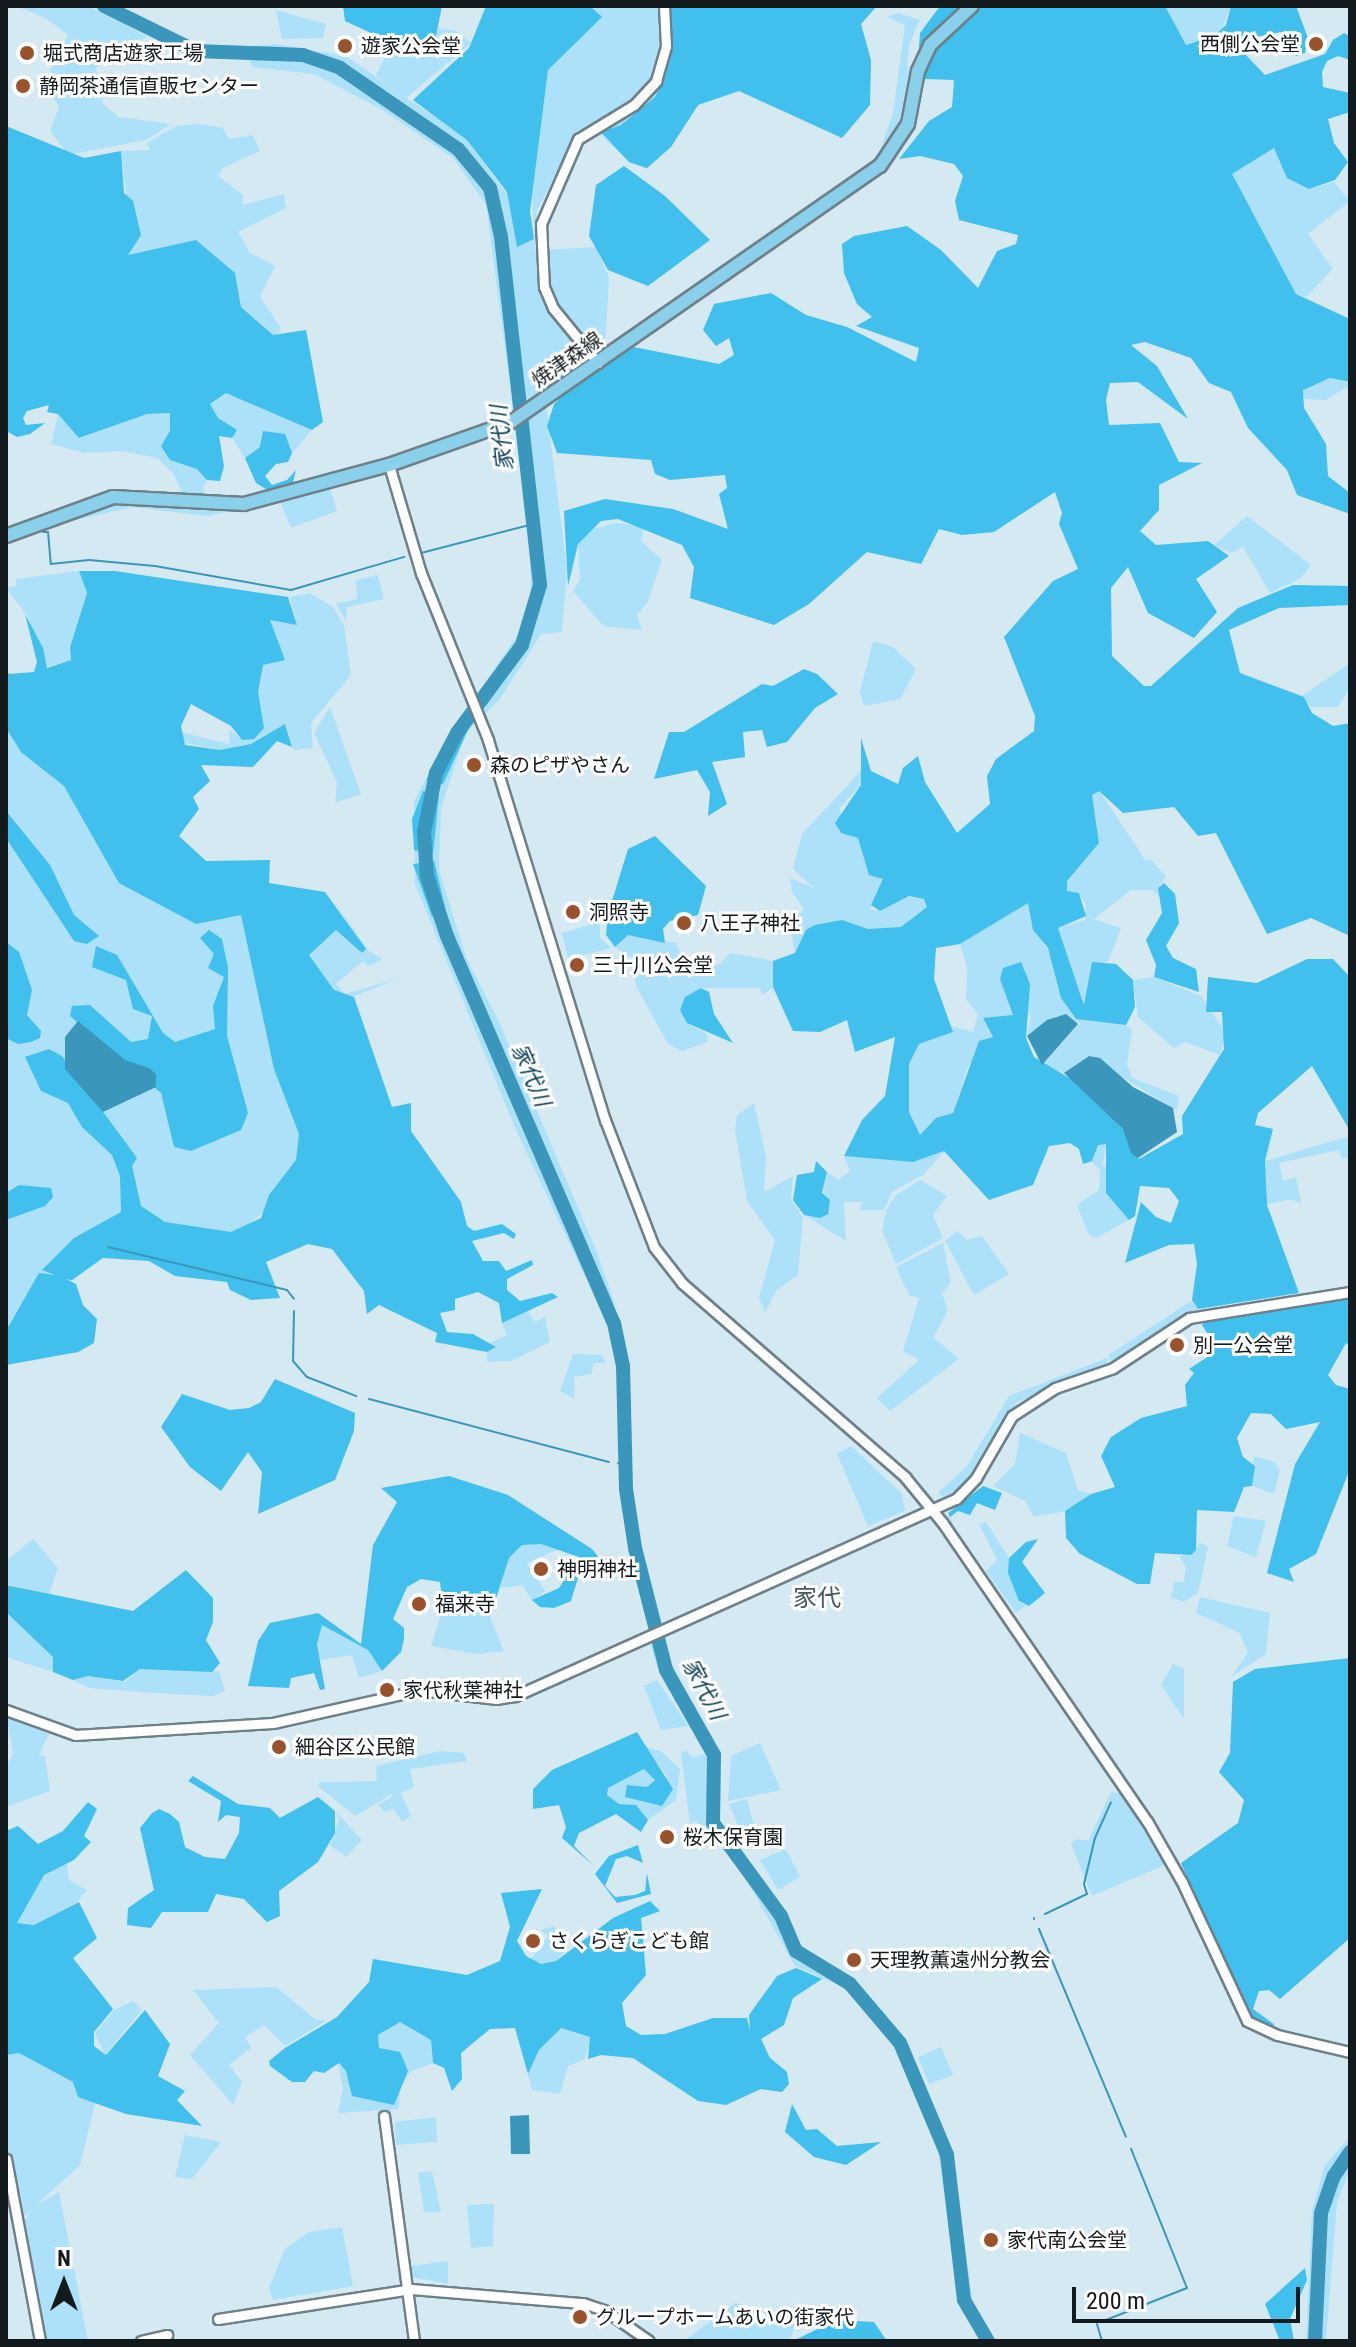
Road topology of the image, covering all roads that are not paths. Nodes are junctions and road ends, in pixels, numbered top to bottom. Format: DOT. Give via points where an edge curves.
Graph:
graph roads {
  1 [pos="664,6"];
  2 [pos="972,6"];
  3 [pos="598,363"];
  4 [pos="389,465"];
  5 [pos="6,536"];
  6 [pos="1350,1292"];
  7 [pos="933,1510"];
  8 [pos="6,1710"];
  9 [pos="1350,2052"];
  10 [pos="384,2116"];
  11 [pos="6,2159"];
  12 [pos="406,2289"];
  13 [pos="218,2319"];
  14 [pos="167,2335"];
  15 [pos="40,2341"];
  16 [pos="141,2341"];
  17 [pos="414,2341"];
  18 [pos="649,2341"];
  1 -- 3 [label="street" via="666,46 656,81 634,105 578,139 541,224 544,287 553,308"];
  2 -- 3 [label="main road, 焼津森線" via="930,45 918,71 908,124 880,166"];
  3 -- 4 [label="main road, 焼津森線" via="511,422"];
  4 -- 5 [label="main road, 焼津森線" via="244,504 113,497"];
  4 -- 7 [label="street" via="421,573 478,717 605,1120 654,1247 682,1283 905,1477"];
  6 -- 7 [label="street" via="1189,1318 1113,1368 1032,1401 1012,1416 963,1495"];
  7 -- 8 [label="street" via="502,1699 420,1690 273,1723 75,1735"];
  7 -- 9 [label="street" via="1147,1821 1182,1882 1247,2021 1277,2035"];
  10 -- 12 [label="street"];
  11 -- 15 [label="street"];
  12 -- 13 [label="street"];
  12 -- 17 [label="street"];
  12 -- 18 [label="street" via="583,2303 606,2311"];
  14 -- 16 [label="street"];
}
